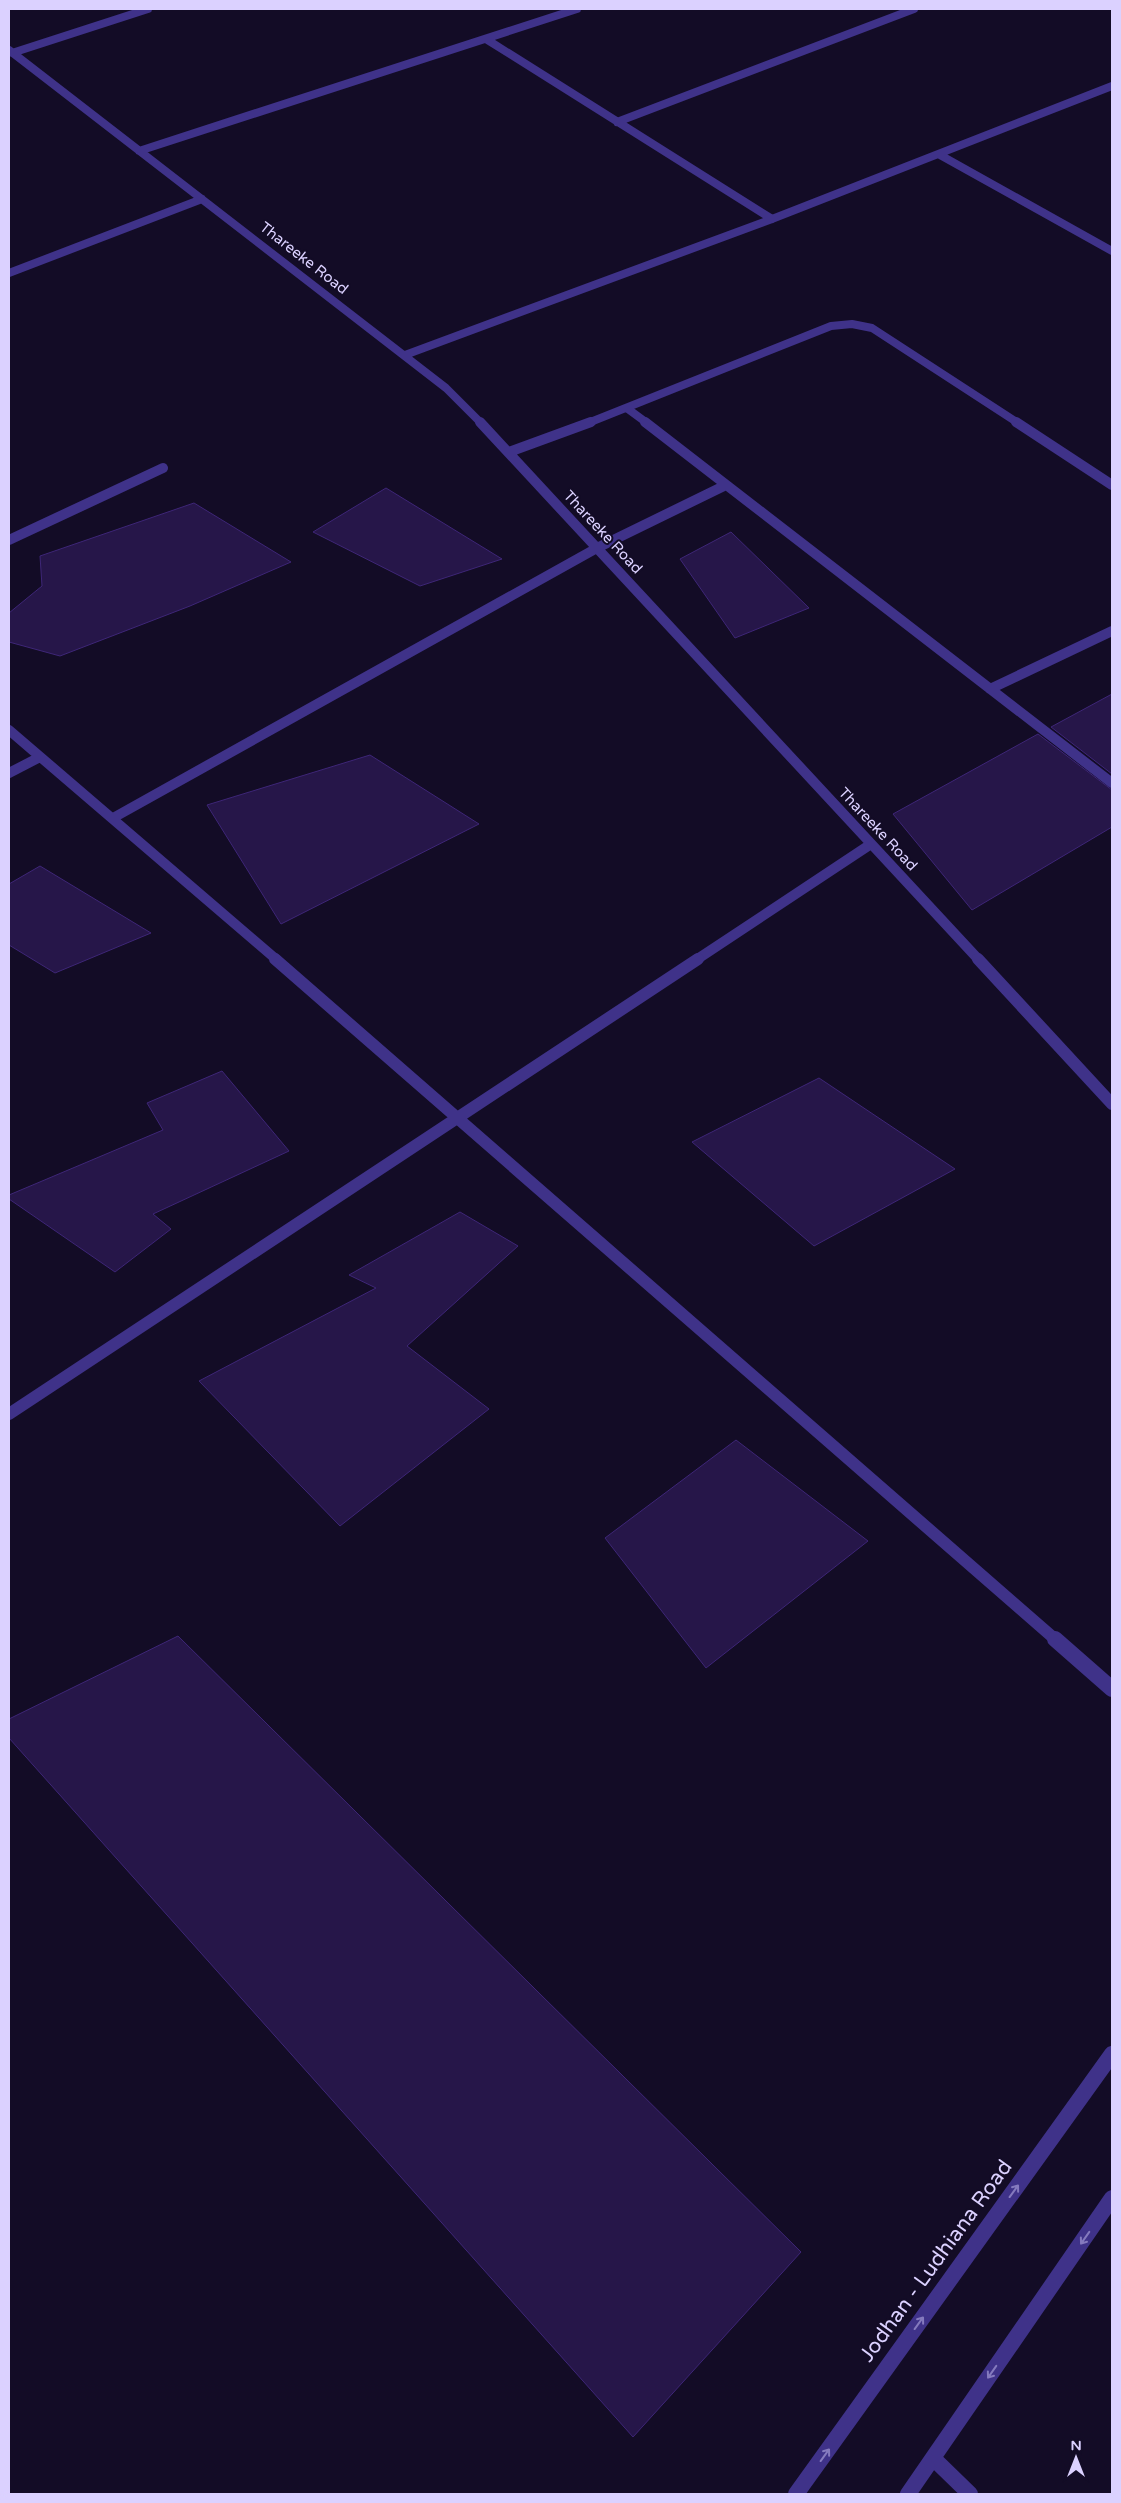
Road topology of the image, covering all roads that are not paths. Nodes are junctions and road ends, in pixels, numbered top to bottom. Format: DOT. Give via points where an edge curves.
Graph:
graph roads {
  1 [pos="148,9"];
  2 [pos="577,9"];
  3 [pos="914,9"];
  4 [pos="486,39"];
  5 [pos="10,52"];
  6 [pos="1112,86"];
  7 [pos="617,122"];
  8 [pos="139,151"];
  9 [pos="940,155"];
  10 [pos="202,199"];
  11 [pos="772,219"];
  12 [pos="1112,251"];
  13 [pos="9,273"];
  14 [pos="405,355"];
  15 [pos="628,409"];
  16 [pos="509,452"];
  17 [pos="163,468"];
  18 [pos="726,485"];
  19 [pos="1112,485"];
  20 [pos="9,540"];
  21 [pos="598,548"];
  22 [pos="1112,630"];
  23 [pos="990,690"];
  24 [pos="9,730"];
  25 [pos="40,757"];
  26 [pos="9,773"];
  27 [pos="1112,783"];
  28 [pos="113,818"];
  29 [pos="871,844"];
  30 [pos="1112,1104"];
  31 [pos="459,1118"];
  32 [pos="9,1414"];
  33 [pos="1112,1689"];
  34 [pos="1112,2054"];
  35 [pos="1112,2198"];
  36 [pos="933,2458"];
  37 [pos="796,2494"];
  38 [pos="908,2494"];
  39 [pos="970,2494"];
  1 -- 5 [label="street"];
  2 -- 4 [label="street"];
  3 -- 7 [label="street"];
  4 -- 7 [label="street"];
  4 -- 8 [label="street"];
  5 -- 8 [label="street, Thareeke Road"];
  6 -- 9 [label="street"];
  7 -- 11 [label="street"];
  8 -- 10 [label="street, Thareeke Road"];
  9 -- 11 [label="street"];
  9 -- 12 [label="street"];
  10 -- 13 [label="street"];
  10 -- 14 [label="street, Thareeke Road"];
  11 -- 14 [label="street"];
  14 -- 16 [label="street, Thareeke Road" via="446,388"];
  15 -- 16 [label="street"];
  15 -- 18 [label="street"];
  15 -- 19 [label="street" via="831,326 857,323 872,328"];
  16 -- 21 [label="street, Thareeke Road"];
  17 -- 20 [label="street"];
  18 -- 21 [label="street"];
  18 -- 23 [label="street"];
  21 -- 28 [label="street"];
  21 -- 29 [label="street, Thareeke Road"];
  22 -- 23 [label="street"];
  23 -- 27 [label="street"];
  24 -- 25 [label="street"];
  25 -- 26 [label="street"];
  25 -- 28 [label="street"];
  28 -- 31 [label="street"];
  29 -- 30 [label="street, Thareeke Road"];
  29 -- 31 [label="street"];
  31 -- 32 [label="street"];
  31 -- 33 [label="street"];
  37 -- 34 [label="street, Jodhan - Ludhiana Road, one-way"];
  35 -- 36 [label="street, one-way"];
  36 -- 38 [label="street"];
  36 -- 39 [label="street"];
}
